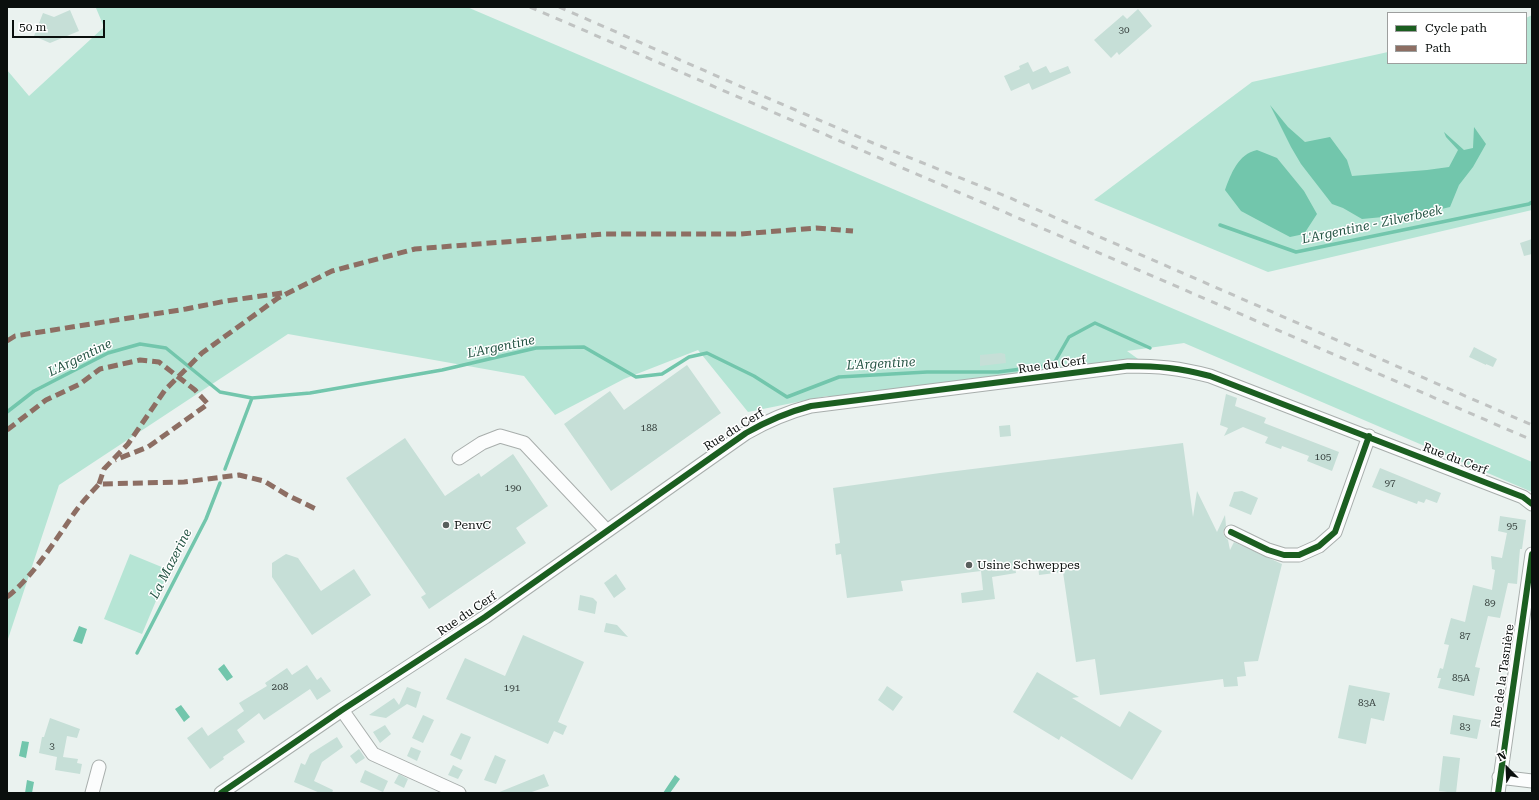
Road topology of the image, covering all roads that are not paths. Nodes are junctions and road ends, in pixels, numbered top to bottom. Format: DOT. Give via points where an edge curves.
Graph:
graph roads {
  1 [pos="1369,436"];
  2 [pos="459,458"];
  3 [pos="1532,504"];
  4 [pos="607,531"];
  5 [pos="1231,532"];
  6 [pos="1532,559"];
  7 [pos="342,710"];
  8 [pos="99,767"];
  9 [pos="1499,776"];
  10 [pos="1532,781"];
  11 [pos="92,793"];
  12 [pos="221,793"];
  13 [pos="459,793"];
  14 [pos="1498,793"];
  1 -- 3 [label="street, Rue du Cerf" via="1523,497"];
  1 -- 4 [label="street, Rue du Cerf" via="1210,376 1159,366 1121,367 811,406 790,411 746,433"];
  1 -- 5 [label="street" via="1335,532 1319,546 1299,555 1284,555"];
  2 -- 4 [label="street" via="482,443 500,436 524,443"];
  4 -- 7 [label="street, Rue du Cerf" via="485,617"];
  6 -- 9 [label="street, Rue de la Tasnière"];
  7 -- 12 [label="street, Rue du Cerf"];
  7 -- 13 [label="street" via="374,754"];
  8 -- 11 [label="street"];
  9 -- 10 [label="street"];
  9 -- 14 [label="street, Rue de la Tasnière"];
}
